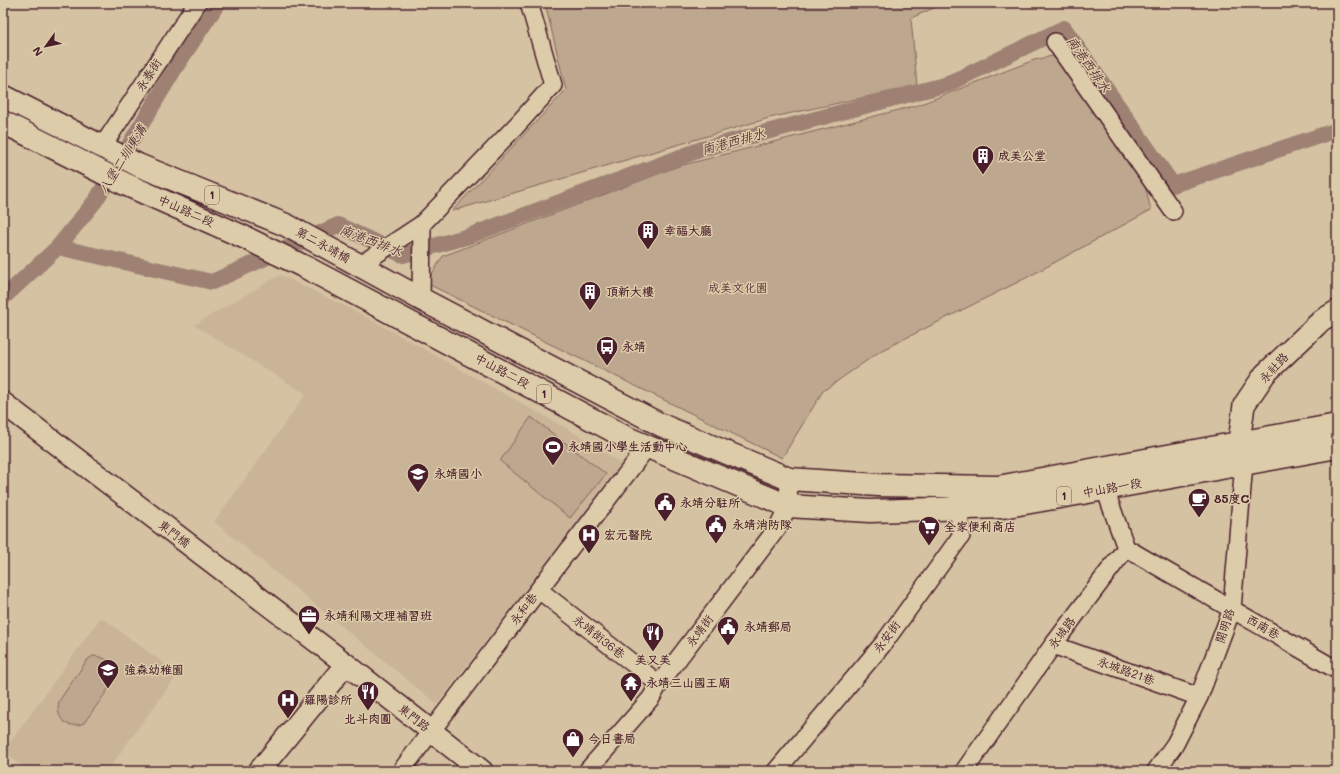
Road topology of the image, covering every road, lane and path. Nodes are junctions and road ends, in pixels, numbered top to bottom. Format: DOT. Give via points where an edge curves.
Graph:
graph roads {
  1 [pos="197,3"];
  2 [pos="529,3"];
  3 [pos="1055,42"];
  4 [pos="3,96"];
  5 [pos="3,122"];
  6 [pos="102,147"];
  7 [pos="1173,211"];
  8 [pos="422,224"];
  9 [pos="286,226"];
  10 [pos="360,265"];
  11 [pos="421,299"];
  12 [pos="1337,311"];
  13 [pos="3,403"];
  14 [pos="1337,425"];
  15 [pos="1239,442"];
  16 [pos="647,447"];
  17 [pos="1337,447"];
  18 [pos="1244,463"];
  19 [pos="789,479"];
  20 [pos="957,486"];
  21 [pos="1105,489"];
  22 [pos="788,506"];
  23 [pos="959,509"];
  24 [pos="1126,548"];
  25 [pos="539,590"];
  26 [pos="1232,609"];
  27 [pos="1053,645"];
  28 [pos="346,664"];
  29 [pos="1337,670"];
  30 [pos="659,684"];
  31 [pos="1199,698"];
  32 [pos="432,731"];
  33 [pos="259,771"];
  34 [pos="401,771"];
  35 [pos="482,771"];
  36 [pos="587,771"];
  37 [pos="776,771"];
  38 [pos="964,771"];
  39 [pos="1156,771"];
  1 -- 6 [label="street, 永泰街"];
  2 -- 8 [label="street" via="553,85"];
  3 -- 7 [label="street"];
  4 -- 6 [label="main road, 1"];
  5 -- 16 [label="main road, 中山路二段 / 1" via="125,184 306,268"];
  6 -- 9 [label="main road, 中山路二段 / 1" via="138,165"];
  8 -- 10 [label="street"];
  8 -- 11 [label="street"];
  9 -- 10 [label="main road, 第二永靖橋 / 1"];
  10 -- 11 [label="main road, 1"];
  11 -- 19 [label="main road, 1" via="661,425"];
  12 -- 15 [label="street, 永社路" via="1322,320 1265,374 1244,405"];
  13 -- 28 [label="street, 東門橋"];
  14 -- 15 [label="main road, 中山路一段 / 1"];
  15 -- 18 [label="street, 開明路"];
  15 -- 20 [label="main road, 中山路一段 / 1" via="998,487"];
  16 -- 22 [label="main road, 中山路二段 / 1"];
  16 -- 25 [label="street, 永和巷"];
  17 -- 18 [label="main road, 中山路一段 / 1"];
  18 -- 21 [label="main road, 中山路一段 / 1"];
  18 -- 26 [label="street, 開明路"];
  19 -- 20 [label="main road, 中山路一段 / 1" via="878,485"];
  19 -- 22 [label="street, 永靖街"];
  20 -- 23 [label="street, 永安街"];
  21 -- 23 [label="main road, 中山路一段 / 1" via="1002,507"];
  21 -- 24 [label="street"];
  22 -- 23 [label="main road, 中山路一段 / 1" via="870,511"];
  22 -- 30 [label="street, 永靖街" via="766,544"];
  23 -- 37 [label="street, 永安街" via="961,536 882,644"];
  24 -- 26 [label="street, 西南巷"];
  24 -- 27 [label="street, 永城路"];
  25 -- 30 [label="street, 永靖街36巷"];
  25 -- 32 [label="street, 永和巷"];
  26 -- 29 [label="street, 西南巷"];
  26 -- 31 [label="street, 開明路"];
  27 -- 31 [label="street, 永城路21巷"];
  27 -- 38 [label="street, 永城路"];
  28 -- 32 [label="street, 東門路"];
  28 -- 33 [label="street"];
  30 -- 36 [label="street, 永靖街" via="651,698"];
  31 -- 39 [label="street, 開明路" via="1175,744"];
  32 -- 34 [label="street, 永和巷"];
  32 -- 35 [label="street, 東門路"];
}
